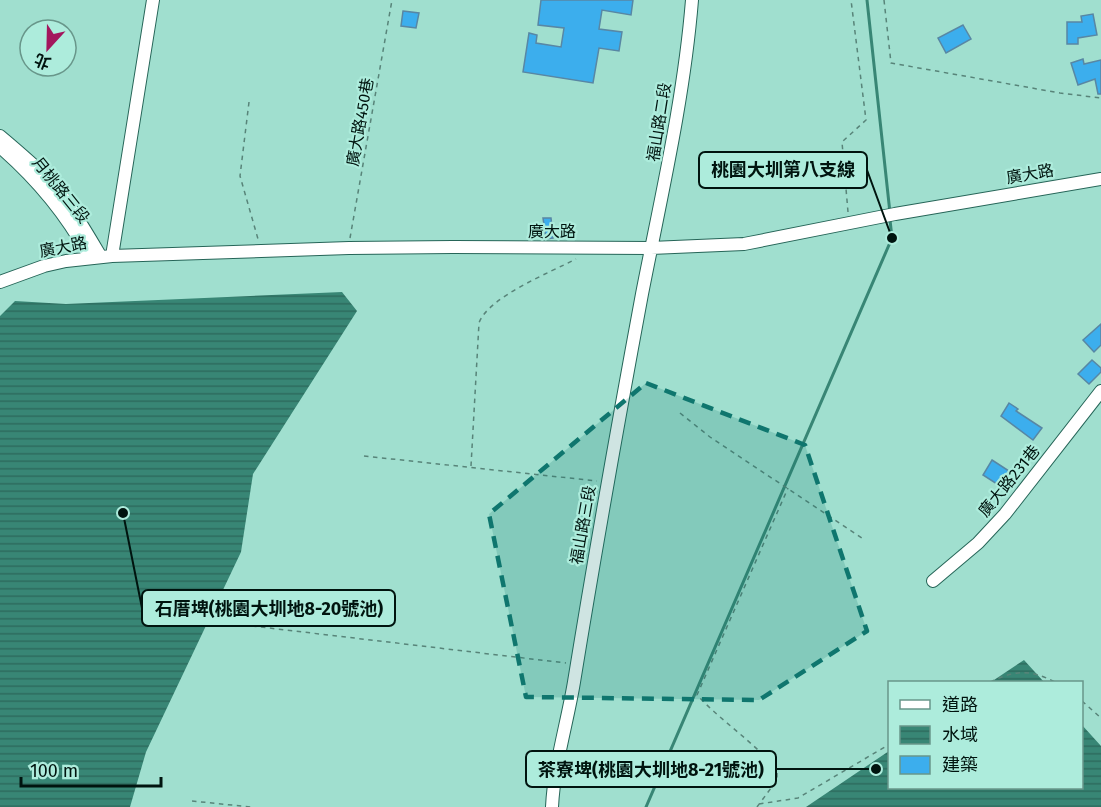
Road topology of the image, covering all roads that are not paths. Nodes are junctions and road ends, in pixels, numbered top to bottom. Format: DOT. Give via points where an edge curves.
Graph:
graph roads {
  1 [pos="153,0"];
  2 [pos="692,0"];
  3 [pos="0,136"];
  4 [pos="0,147"];
  5 [pos="1101,179"];
  6 [pos="651,248"];
  7 [pos="101,257"];
  8 [pos="0,282"];
  9 [pos="1101,391"];
  10 [pos="933,581"];
  11 [pos="552,807"];
  1 -- 7 [label="street"];
  2 -- 6 [label="street, 福山路二段" via="667,176"];
  3 -- 7 [label="street, 月桃路三段" via="59,192"];
  4 -- 7 [label="street, 月桃路三段" via="42,188"];
  5 -- 6 [label="street, 廣大路" via="744,244"];
  6 -- 7 [label="street, 廣大路" via="349,248"];
  6 -- 11 [label="street, 福山路三段"];
  7 -- 8 [label="street, 廣大路" via="44,266"];
  9 -- 10 [label="street, 廣大路231巷" via="1005,514"];
}
